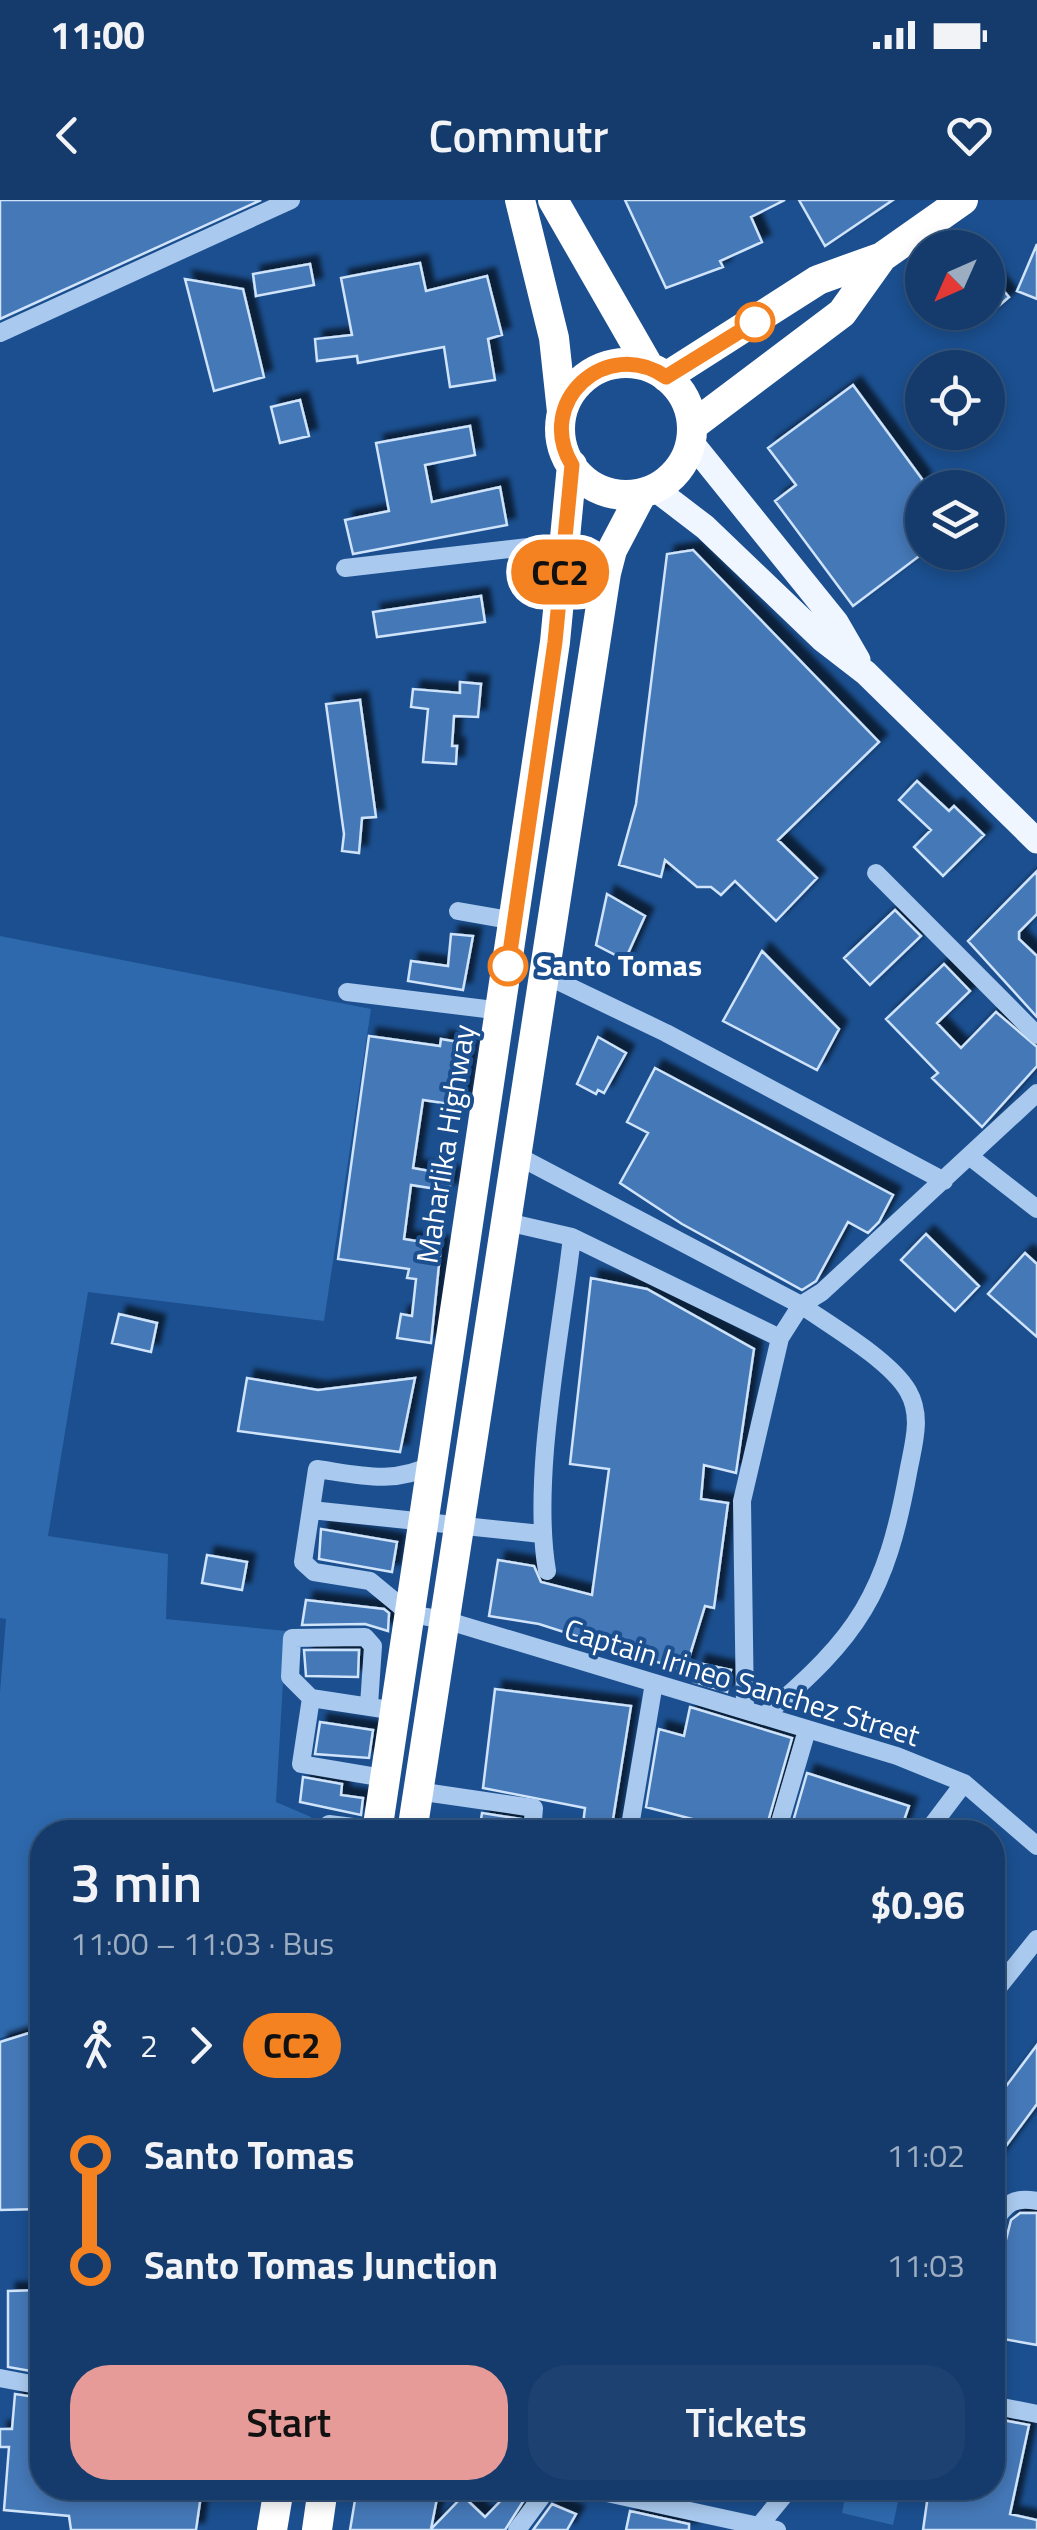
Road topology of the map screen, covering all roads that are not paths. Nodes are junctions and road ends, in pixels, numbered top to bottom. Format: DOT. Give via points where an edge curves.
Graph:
graph roads {
  1 [pos="290,200"];
  2 [pos="520,200"];
  3 [pos="553,200"];
  4 [pos="948,205"];
  5 [pos="882,256"];
  6 [pos="0,332"];
  7 [pos="658,372"];
  8 [pos="562,416"];
  9 [pos="691,434"];
  10 [pos="572,465"];
  11 [pos="648,490"];
  12 [pos="562,543"];
  13 [pos="344,568"];
  14 [pos="866,673"];
  15 [pos="1037,841"];
  16 [pos="876,873"];
  17 [pos="458,911"];
  18 [pos="515,921"];
  19 [pos="541,973"];
  20 [pos="348,992"];
  21 [pos="502,1010"];
  22 [pos="1037,1036"];
  23 [pos="1037,1093"];
  24 [pos="514,1154"];
  25 [pos="970,1156"];
  26 [pos="944,1181"];
  27 [pos="1037,1209"];
  28 [pos="504,1220"];
  29 [pos="572,1237"];
  30 [pos="801,1304"];
  31 [pos="780,1338"];
  32 [pos="434,1464"];
  33 [pos="310,1510"];
  34 [pos="422,1523"];
  35 [pos="460,1527"];
  36 [pos="541,1534"];
  37 [pos="548,1572"];
  38 [pos="410,1614"];
  39 [pos="445,1620"];
  40 [pos="654,1683"];
  41 [pos="310,1698"];
  42 [pos="383,1708"];
  43 [pos="745,1709"];
  44 [pos="765,1715"];
  45 [pos="807,1730"];
  46 [pos="384,1778"];
  47 [pos="964,1783"];
  48 [pos="417,1791"];
  49 [pos="378,1820"];
  50 [pos="413,1820"];
  51 [pos="533,1820"];
  52 [pos="631,1820"];
  53 [pos="781,1820"];
  54 [pos="936,1820"];
  55 [pos="1037,1846"];
  56 [pos="1037,1939"];
  57 [pos="1005,1979"];
  58 [pos="1037,2201"];
  59 [pos="1005,2207"];
  60 [pos="0,2378"];
  61 [pos="30,2384"];
  62 [pos="1005,2408"];
  63 [pos="1037,2414"];
  64 [pos="277,2500"];
  65 [pos="320,2500"];
  66 [pos="539,2500"];
  67 [pos="656,2500"];
  68 [pos="783,2500"];
  69 [pos="768,2528"];
  70 [pos="272,2530"];
  71 [pos="316,2530"];
  72 [pos="517,2530"];
  1 -- 6 [label="street"];
  2 -- 8 [label="highway" via="554,338"];
  3 -- 7 [label="highway"];
  4 -- 5 [label="highway"];
  5 -- 7 [label="highway" via="818,280"];
  5 -- 9 [label="highway" via="842,313"];
  7 -- 8 [label="highway" via="623,363 598,369 574,389"];
  7 -- 9 [label="highway" via="684,398"];
  8 -- 10 [label="highway"];
  9 -- 11 [label="highway" via="677,470"];
  9 -- 14 [label="main road" via="836,622"];
  10 -- 11 [label="highway" via="603,490"];
  10 -- 12 [label="highway, Maharlika Highway"];
  11 -- 14 [label="main road" via="706,527"];
  11 -- 19 [label="highway" via="606,572"];
  12 -- 13 [label="street"];
  12 -- 18 [label="highway, Maharlika Highway" via="555,642"];
  14 -- 15 [label="main road"];
  16 -- 22 [label="street"];
  17 -- 18 [label="street"];
  18 -- 21 [label="highway, Maharlika Highway"];
  19 -- 24 [label="highway"];
  19 -- 26 [label="street"];
  20 -- 21 [label="street"];
  21 -- 32 [label="highway, Maharlika Highway"];
  23 -- 25 [label="street"];
  24 -- 28 [label="highway"];
  24 -- 30 [label="street"];
  25 -- 26 [label="street"];
  25 -- 27 [label="street"];
  26 -- 30 [label="street"];
  28 -- 29 [label="street"];
  28 -- 35 [label="highway"];
  29 -- 31 [label="street"];
  29 -- 36 [label="street"];
  30 -- 31 [label="street"];
  30 -- 44 [label="street" via="908,1390 918,1420 894,1546 865,1613 814,1674"];
  31 -- 43 [label="street" via="740,1519"];
  32 -- 33 [label="street" via="386,1479 317,1469"];
  32 -- 34 [label="highway, Maharlika Highway"];
  33 -- 34 [label="street"];
  33 -- 38 [label="street" via="303,1562 314,1572 370,1581"];
  34 -- 35 [label="street"];
  34 -- 38 [label="highway, Maharlika Highway"];
  35 -- 36 [label="street"];
  35 -- 39 [label="highway"];
  36 -- 37 [label="street"];
  38 -- 39 [label="street, Captain Irineo Sanchez Street"];
  38 -- 42 [label="highway, Maharlika Highway"];
  39 -- 40 [label="street, Captain Irineo Sanchez Street"];
  39 -- 48 [label="highway"];
  40 -- 43 [label="street, Captain Irineo Sanchez Street"];
  40 -- 52 [label="street"];
  41 -- 42 [label="street"];
  41 -- 42 [label="street" via="290,1678 292,1638 365,1638 373,1646"];
  41 -- 46 [label="street" via="301,1764"];
  42 -- 46 [label="highway, Maharlika Highway"];
  43 -- 44 [label="street, Captain Irineo Sanchez Street"];
  44 -- 45 [label="street, Captain Irineo Sanchez Street"];
  45 -- 47 [label="street, Captain Irineo Sanchez Street"];
  45 -- 53 [label="street"];
  46 -- 49 [label="highway, Maharlika Highway"];
  47 -- 54 [label="street"];
  47 -- 55 [label="street, Captain Irineo Sanchez Street"];
  48 -- 50 [label="highway"];
  48 -- 51 [label="street" via="534,1808"];
  56 -- 57 [label="street"];
  58 -- 59 [label="street" via="1018,2197"];
  60 -- 61 [label="street"];
  62 -- 63 [label="street"];
  64 -- 70 [label="highway"];
  65 -- 71 [label="highway"];
  66 -- 72 [label="street"];
  67 -- 69 [label="street"];
  68 -- 69 [label="street"];
}
